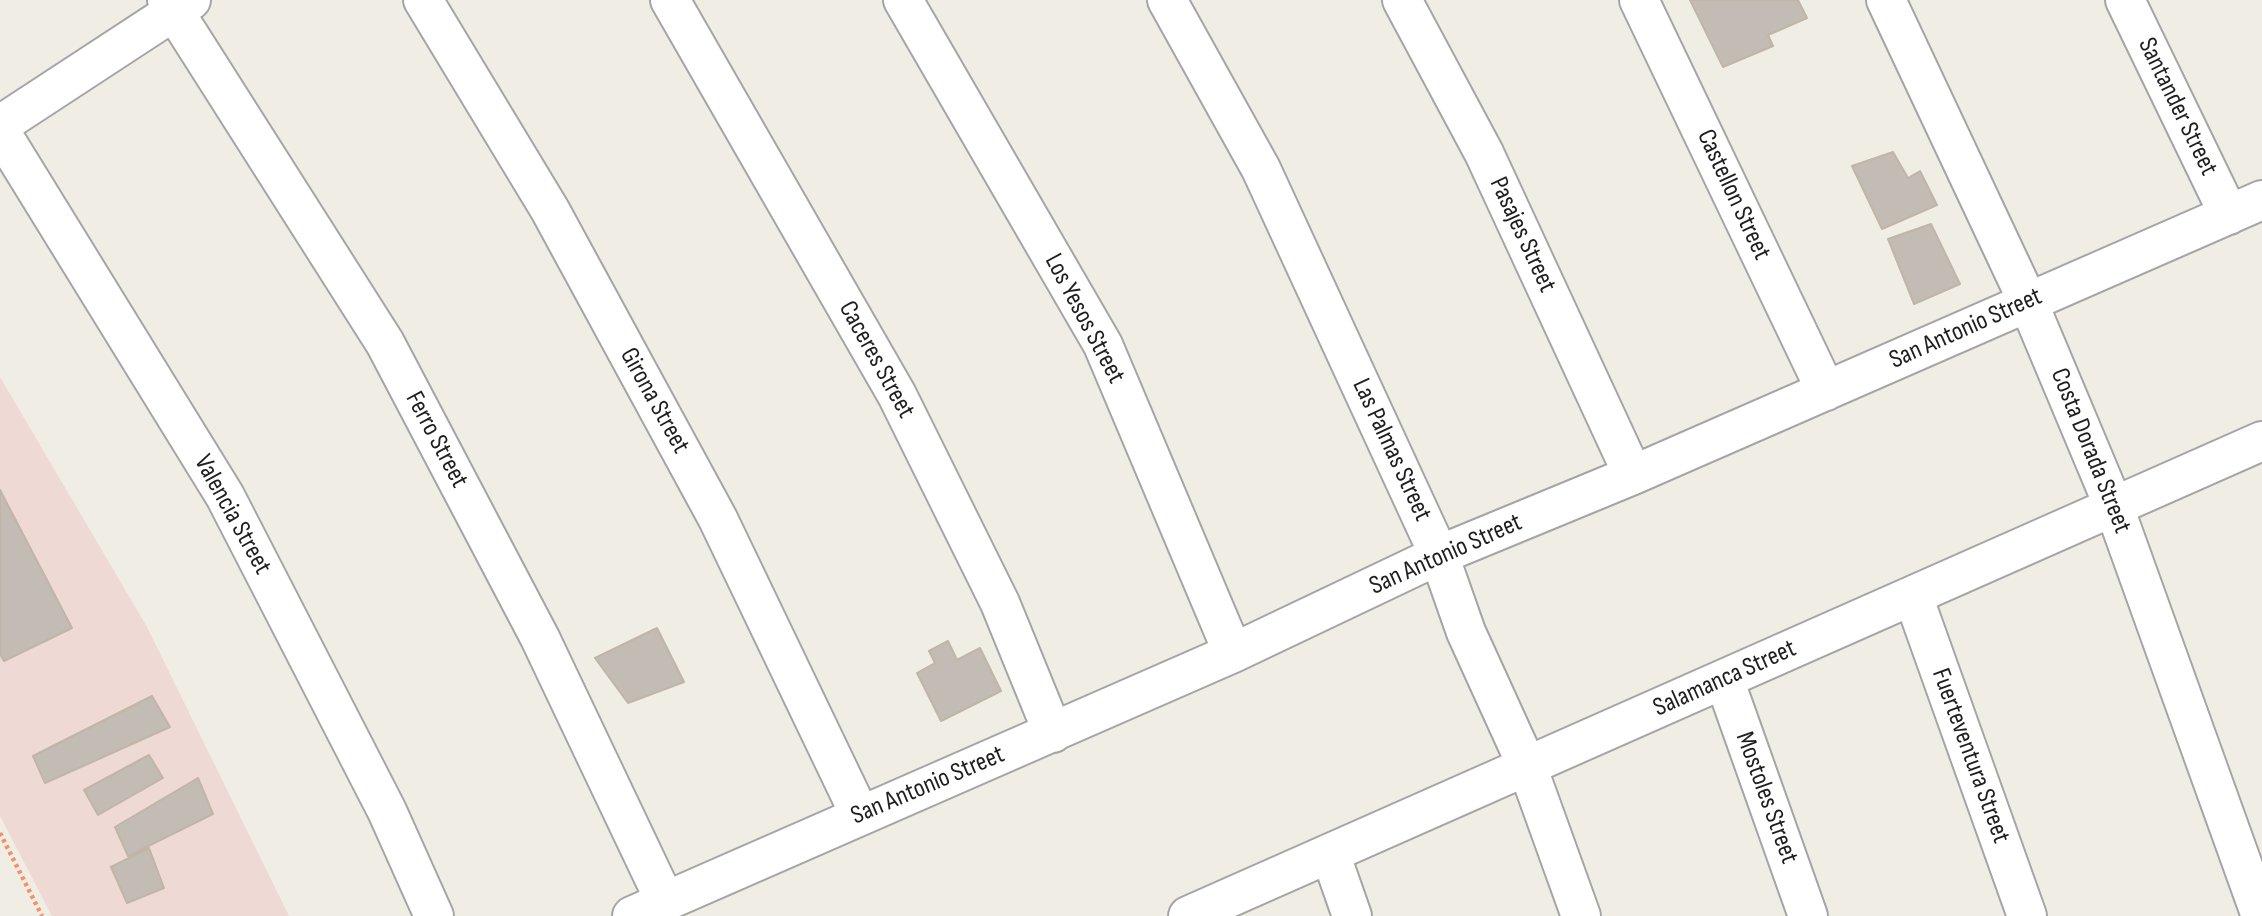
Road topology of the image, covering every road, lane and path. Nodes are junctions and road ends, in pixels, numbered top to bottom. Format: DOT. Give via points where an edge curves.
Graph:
graph roads {
  1 [pos="423,0"];
  2 [pos="670,0"];
  3 [pos="903,0"];
  4 [pos="1167,0"];
  5 [pos="1402,0"];
  6 [pos="1639,0"];
  7 [pos="1886,0"];
  8 [pos="2125,0"];
  9 [pos="178,4"];
  10 [pos="0,128"];
  11 [pos="2246,207"];
  12 [pos="2028,302"];
  13 [pos="1826,391"];
  14 [pos="2262,441"];
  15 [pos="1633,475"];
  16 [pos="2115,507"];
  17 [pos="1439,555"];
  18 [pos="1913,596"];
  19 [pos="1233,653"];
  20 [pos="1724,679"];
  21 [pos="1053,733"];
  22 [pos="1527,766"];
  23 [pos="860,815"];
  24 [pos="0,833"];
  25 [pos="1330,853"];
  26 [pos="649,909"];
  27 [pos="42,916"];
  28 [pos="435,916"];
  29 [pos="1188,916"];
  30 [pos="1353,916"];
  31 [pos="1581,916"];
  32 [pos="1808,916"];
  33 [pos="2027,916"];
  34 [pos="2261,916"];
  1 -- 23 [label="street, Girona Street" via="550,210 719,519"];
  2 -- 21 [label="street, Caceres Street" via="897,395 1000,603"];
  3 -- 19 [label="street, Los Yesos Street" via="1103,345"];
  4 -- 17 [label="street, Las Palmas Street" via="1261,169"];
  5 -- 15 [label="street, Pasajes Street" via="1484,153"];
  6 -- 13 [label="street, Castellon Street"];
  7 -- 12 [label="street, Costa Dorada Street"];
  8 -- 11 [label="street, Santander Street"];
  9 -- 10 [label="street"];
  9 -- 26 [label="street, Ferro Street" via="385,343 540,638"];
  10 -- 28 [label="street, Valencia Street" via="225,496 387,811"];
  11 -- 12 [label="street, San Antonio Street"];
  12 -- 13 [label="street, San Antonio Street"];
  12 -- 16 [label="street, Costa Dorada Street"];
  13 -- 15 [label="street, San Antonio Street"];
  14 -- 16 [label="street, Salamanca Street"];
  15 -- 17 [label="street, San Antonio Street"];
  16 -- 18 [label="street, Salamanca Street"];
  16 -- 34 [label="street, Costa Dorada Street"];
  17 -- 19 [label="street, San Antonio Street"];
  17 -- 22 [label="street, Las Palmas Street" via="1466,632"];
  18 -- 20 [label="street, Salamanca Street"];
  18 -- 33 [label="street, Fuerteventura Street"];
  19 -- 21 [label="street, San Antonio Street"];
  20 -- 22 [label="street, Salamanca Street"];
  20 -- 32 [label="street, Mostoles Street"];
  21 -- 23 [label="street, San Antonio Street"];
  22 -- 25 [label="street, Salamanca Street"];
  22 -- 31 [label="street, Las Palmas Street"];
  23 -- 26 [label="street, San Antonio Street"];
  24 -- 27 [label="path"];
  25 -- 29 [label="street, Salamanca Street"];
  25 -- 30 [label="street"];
}
